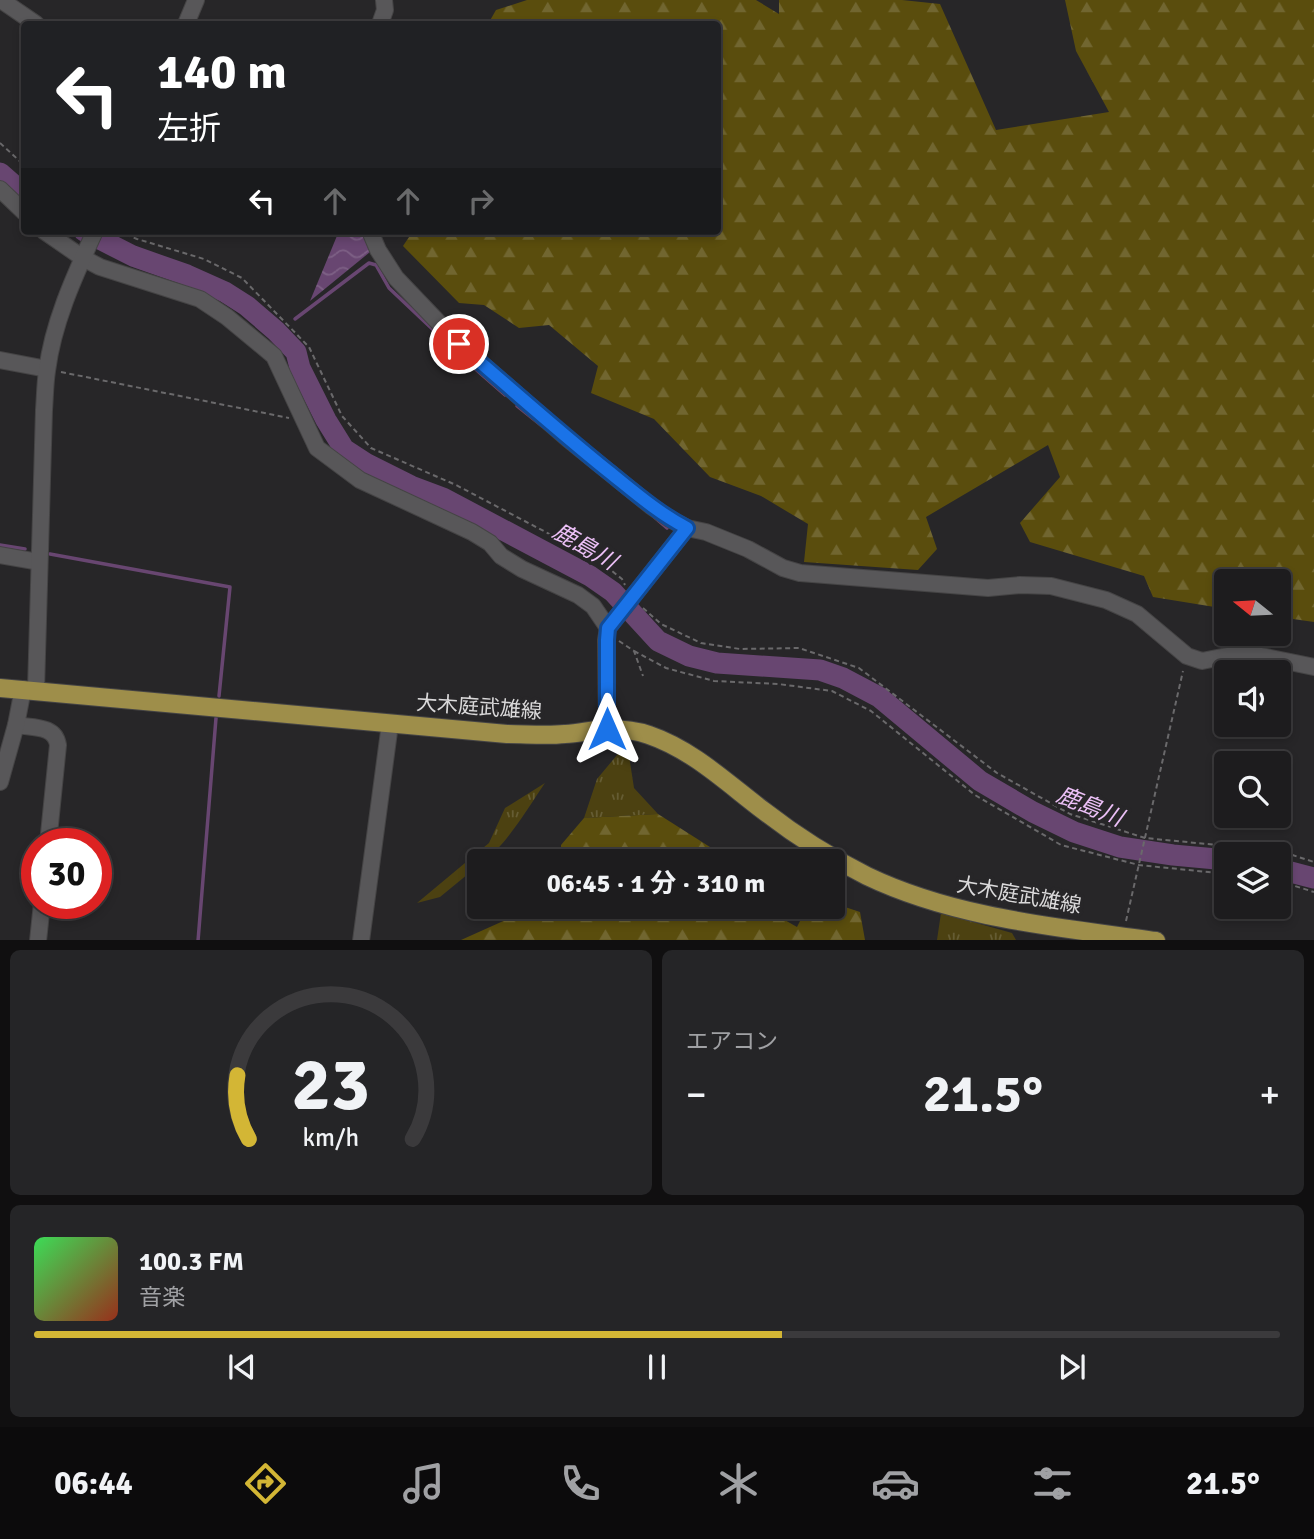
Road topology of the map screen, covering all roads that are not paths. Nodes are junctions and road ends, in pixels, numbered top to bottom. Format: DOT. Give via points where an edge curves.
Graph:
graph roads {
  1 [pos="1,0"];
  2 [pos="196,0"];
  3 [pos="384,0"];
  4 [pos="32,21"];
  5 [pos="187,21"];
  6 [pos="381,21"];
  7 [pos="0,189"];
  8 [pos="21,209"];
  9 [pos="50,235"];
  10 [pos="93,235"];
  11 [pos="372,235"];
  12 [pos="83,258"];
  13 [pos="0,360"];
  14 [pos="47,369"];
  15 [pos="687,528"];
  16 [pos="0,555"];
  17 [pos="39,562"];
  18 [pos="609,630"];
  19 [pos="1314,667"];
  20 [pos="0,688"];
  21 [pos="29,690"];
  22 [pos="390,724"];
  23 [pos="16,725"];
  24 [pos="607,729"];
  25 [pos="0,782"];
  26 [pos="50,828"];
  27 [pos="40,919"];
  28 [pos="38,940"];
  29 [pos="361,940"];
  30 [pos="1156,940"];
  1 -- 4 [label="street"];
  2 -- 5 [label="street"];
  3 -- 6 [label="street"];
  7 -- 8 [label="street"];
  9 -- 12 [label="street"];
  10 -- 12 [label="street"];
  11 -- 15 [label="street" via="396,278 459,344 651,506"];
  12 -- 14 [label="street"];
  12 -- 18 [label="street" via="200,299 227,317 274,356 317,448 360,480 472,532 522,569 578,594 593,606"];
  13 -- 14 [label="street"];
  14 -- 17 [label="street"];
  15 -- 18 [label="street"];
  15 -- 19 [label="street" via="748,548 800,573 988,588 1051,586 1106,600 1137,614 1186,656 1202,661 1237,654"];
  16 -- 17 [label="street"];
  17 -- 21 [label="street"];
  18 -- 24 [label="street"];
  20 -- 21 [label="main road, 大木庭武雄線"];
  21 -- 22 [label="main road, 大木庭武雄線"];
  21 -- 23 [label="street"];
  22 -- 24 [label="main road, 大木庭武雄線" via="507,734"];
  22 -- 29 [label="street"];
  23 -- 25 [label="street"];
  23 -- 26 [label="street" via="50,731 57,737"];
  24 -- 30 [label="main road, 大木庭武雄線" via="648,734 680,748 825,853 924,899 1010,919"];
  27 -- 28 [label="street"];
}
